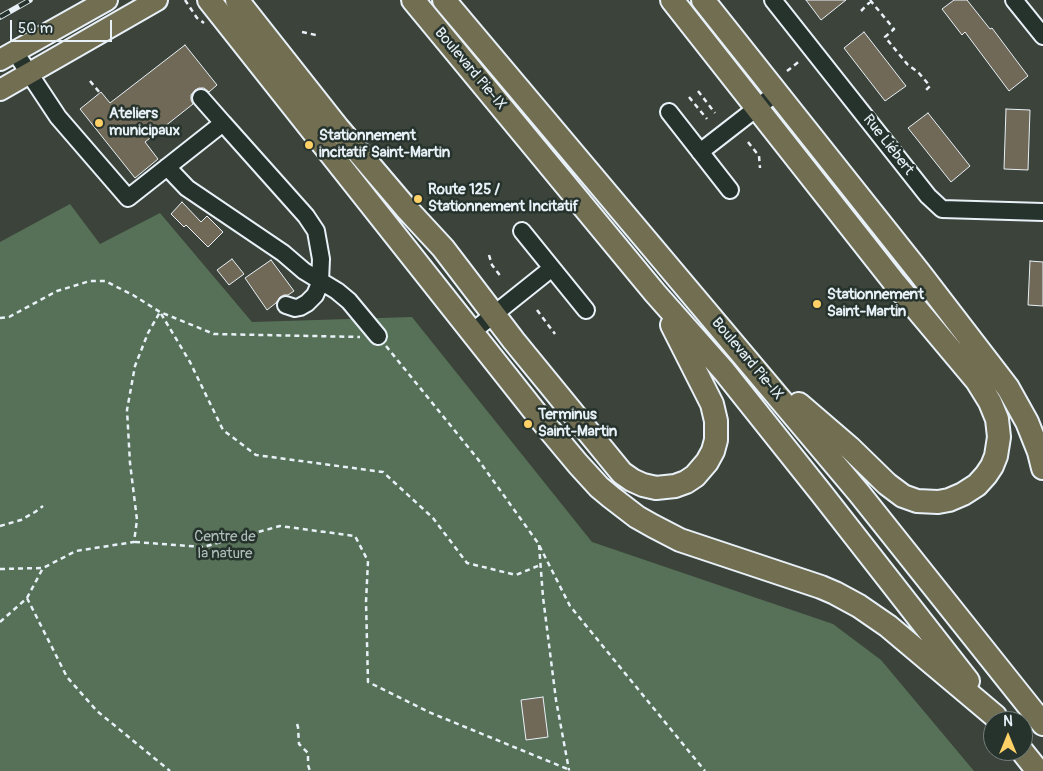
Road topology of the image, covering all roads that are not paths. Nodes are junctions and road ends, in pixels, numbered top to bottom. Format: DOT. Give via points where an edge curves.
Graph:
graph roads {
  1 [pos="106,0"];
  2 [pos="157,0"];
  3 [pos="236,0"];
  4 [pos="413,0"];
  5 [pos="444,0"];
  6 [pos="672,0"];
  7 [pos="703,0"];
  8 [pos="773,0"];
  9 [pos="1014,0"];
  10 [pos="199,3"];
  11 [pos="1043,36"];
  12 [pos="8,56"];
  13 [pos="30,74"];
  14 [pos="0,90"];
  15 [pos="776,93"];
  16 [pos="201,98"];
  17 [pos="756,108"];
  18 [pos="669,112"];
  19 [pos="223,123"];
  20 [pos="700,152"];
  21 [pos="167,167"];
  22 [pos="730,190"];
  23 [pos="1043,212"];
  24 [pos="522,231"];
  25 [pos="552,268"];
  26 [pos="320,281"];
  27 [pos="655,293"];
  28 [pos="286,305"];
  29 [pos="586,310"];
  30 [pos="494,315"];
  31 [pos="472,332"];
  32 [pos="378,336"];
  33 [pos="752,365"];
  34 [pos="1043,468"];
  35 [pos="988,711"];
  36 [pos="991,711"];
  37 [pos="1043,724"];
  38 [pos="1030,761"];
  39 [pos="1038,771"];
  1 -- 12 [label="main road"];
  2 -- 13 [label="main road"];
  3 -- 30 [label="highway" via="338,128 444,248"];
  4 -- 27 [label="highway, Boulevard Pie-IX"];
  5 -- 33 [label="highway, Boulevard Pie-IX"];
  6 -- 17 [label="highway"];
  7 -- 15 [label="highway"];
  8 -- 23 [label="street, Rue Liébert" via="928,196 942,209"];
  9 -- 11 [label="street"];
  10 -- 31 [label="highway"];
  12 -- 13 [label="street"];
  13 -- 14 [label="main road"];
  13 -- 21 [label="street" via="58,117 128,198"];
  15 -- 17 [label="street"];
  15 -- 34 [label="highway" via="1008,388 1027,422"];
  16 -- 19 [label="street"];
  17 -- 20 [label="street"];
  17 -- 33 [label="highway" via="983,390 998,425 999,444 994,462 982,480 949,500 938,502 907,498"];
  18 -- 20 [label="street"];
  19 -- 21 [label="street"];
  19 -- 26 [label="street" via="311,222 319,244"];
  20 -- 22 [label="street"];
  21 -- 26 [label="street" via="187,188"];
  24 -- 25 [label="street"];
  25 -- 29 [label="street"];
  25 -- 30 [label="street"];
  26 -- 28 [label="street" via="315,295 300,307"];
  26 -- 32 [label="street" via="349,301"];
  27 -- 30 [label="highway" via="708,395 714,409 716,428 714,446 704,468 686,482 668,487 643,485 622,473"];
  27 -- 36 [label="highway, Boulevard Pie-IX" via="724,372"];
  30 -- 31 [label="street"];
  31 -- 35 [label="highway" via="578,464 624,508 680,540 814,584 853,603 888,626"];
  33 -- 37 [label="highway, Boulevard Pie-IX" via="859,493"];
  38 -- 39 [label="highway"];
}
